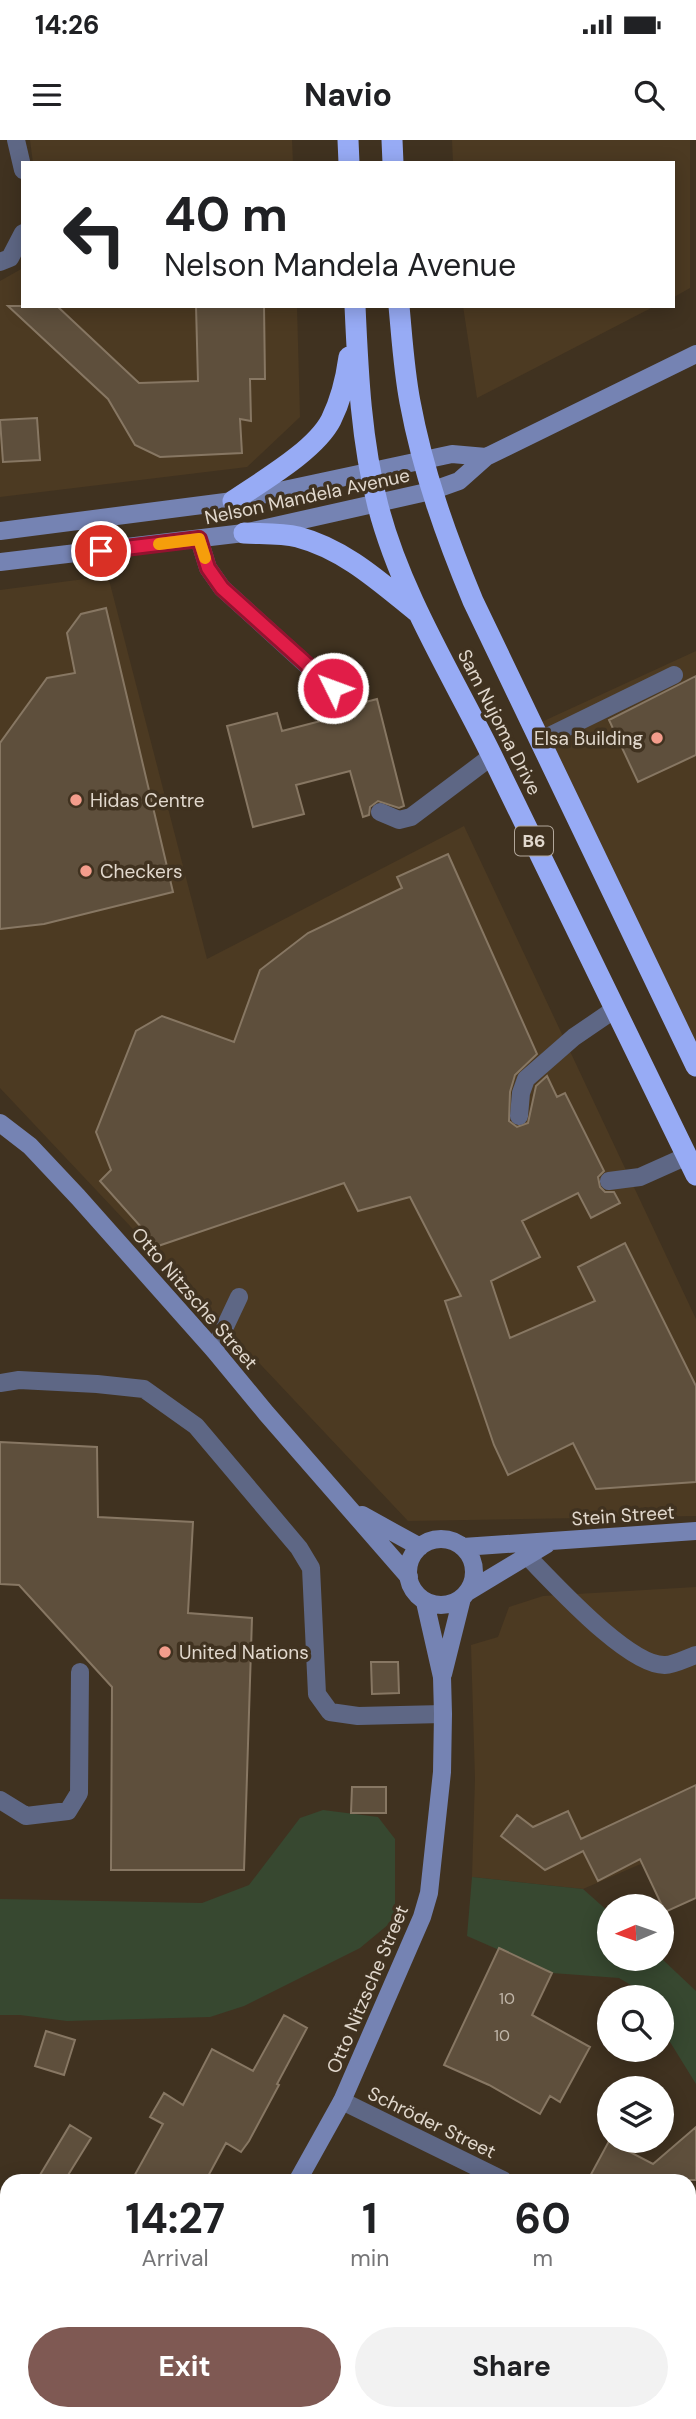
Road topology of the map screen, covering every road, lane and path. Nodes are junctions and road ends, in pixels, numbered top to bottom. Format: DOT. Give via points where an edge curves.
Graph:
graph roads {
  1 [pos="16,140"];
  2 [pos="348,140"];
  3 [pos="392,140"];
  4 [pos="21,161"];
  5 [pos="349,161"];
  6 [pos="393,161"];
  7 [pos="21,237"];
  8 [pos="0,262"];
  9 [pos="398,308"];
  10 [pos="355,312"];
  11 [pos="696,354"];
  12 [pos="486,457"];
  13 [pos="422,459"];
  14 [pos="370,471"];
  15 [pos="431,491"];
  16 [pos="233,501"];
  17 [pos="377,504"];
  18 [pos="0,531"];
  19 [pos="244,533"];
  20 [pos="199,539"];
  21 [pos="0,562"];
  22 [pos="420,614"];
  23 [pos="674,675"];
  24 [pos="343,708"];
  25 [pos="539,741"];
  26 [pos="492,756"];
  27 [pos="380,812"];
  28 [pos="615,1009"];
  29 [pos="696,1066"];
  30 [pos="519,1116"];
  31 [pos="0,1122"];
  32 [pos="691,1166"];
  33 [pos="609,1181"];
  34 [pos="239,1297"];
  35 [pos="214,1350"];
  36 [pos="0,1383"];
  37 [pos="351,1509"];
  38 [pos="696,1531"];
  39 [pos="553,1541"];
  40 [pos="420,1547"];
  41 [pos="463,1547"];
  42 [pos="526,1555"];
  43 [pos="409,1577"];
  44 [pos="466,1595"];
  45 [pos="425,1602"];
  46 [pos="696,1655"];
  47 [pos="80,1672"];
  48 [pos="442,1677"];
  49 [pos="443,1714"];
  50 [pos="0,1800"];
  51 [pos="342,2101"];
  52 [pos="301,2174"];
  53 [pos="491,2174"];
  1 -- 4 [label="street"];
  2 -- 5 [label="highway"];
  3 -- 6 [label="highway"];
  7 -- 8 [label="street" via="10,258"];
  9 -- 13 [label="highway, Sam Nujoma Drive / B6" via="409,401"];
  10 -- 14 [label="highway, Sam Nujoma Drive / B6"];
  10 -- 16 [label="highway" via="344,388 330,423 304,451"];
  11 -- 12 [label="street, Nelson Mandela Avenue"];
  12 -- 13 [label="street, Nelson Mandela Avenue" via="452,454"];
  12 -- 15 [label="street, Nelson Mandela Avenue" via="459,481"];
  13 -- 14 [label="street, Nelson Mandela Avenue"];
  13 -- 15 [label="highway, Sam Nujoma Drive / B6"];
  14 -- 16 [label="street, Nelson Mandela Avenue"];
  14 -- 17 [label="highway, Sam Nujoma Drive / B6"];
  15 -- 17 [label="street, Nelson Mandela Avenue"];
  15 -- 25 [label="highway, Sam Nujoma Drive / B6" via="473,601"];
  16 -- 18 [label="street, Nelson Mandela Avenue"];
  17 -- 19 [label="street, Nelson Mandela Avenue"];
  17 -- 22 [label="highway, Sam Nujoma Drive / B6" via="389,545"];
  19 -- 20 [label="street, Nelson Mandela Avenue"];
  19 -- 22 [label="highway" via="296,536 332,549"];
  20 -- 21 [label="street, Nelson Mandela Avenue"];
  20 -- 24 [label="street" via="208,568 222,588 333,688"];
  22 -- 26 [label="highway, Sam Nujoma Drive / B6"];
  23 -- 25 [label="street"];
  25 -- 29 [label="highway, Sam Nujoma Drive / B6"];
  26 -- 27 [label="street" via="411,817 399,820"];
  26 -- 28 [label="highway, Sam Nujoma Drive / B6"];
  28 -- 30 [label="street" via="526,1079"];
  28 -- 32 [label="highway, Sam Nujoma Drive / B6"];
  31 -- 35 [label="street, Otto Nitzsche Street" via="30,1146"];
  32 -- 33 [label="street"];
  34 -- 35 [label="street"];
  35 -- 37 [label="street, Otto Nitzsche Street"];
  36 -- 49 [label="street" via="19,1380 145,1389 196,1426 311,1568 317,1694 330,1712 358,1716"];
  37 -- 40 [label="street, Otto Nitzsche Street"];
  37 -- 43 [label="street, Otto Nitzsche Street"];
  38 -- 39 [label="street, Stein Street"];
  39 -- 41 [label="street, Stein Street"];
  39 -- 42 [label="street, Stein Street"];
  40 -- 41 [label="street" via="437,1539"];
  40 -- 43 [label="street" via="413,1555"];
  41 -- 44 [label="street" via="474,1563 473,1583"];
  42 -- 44 [label="street, Stein Street"];
  42 -- 46 [label="street" via="616,1642 665,1665"];
  43 -- 45 [label="street"];
  44 -- 45 [label="street" via="444,1606"];
  44 -- 48 [label="street, Otto Nitzsche Street"];
  45 -- 48 [label="street, Otto Nitzsche Street"];
  47 -- 50 [label="street" via="79,1793 68,1811 26,1816"];
  48 -- 49 [label="street, Otto Nitzsche Street"];
  49 -- 51 [label="street, Otto Nitzsche Street" via="442,1772 429,1893"];
  51 -- 52 [label="street, Otto Nitzsche Street"];
  51 -- 53 [label="street, Schröder Street"];
}
